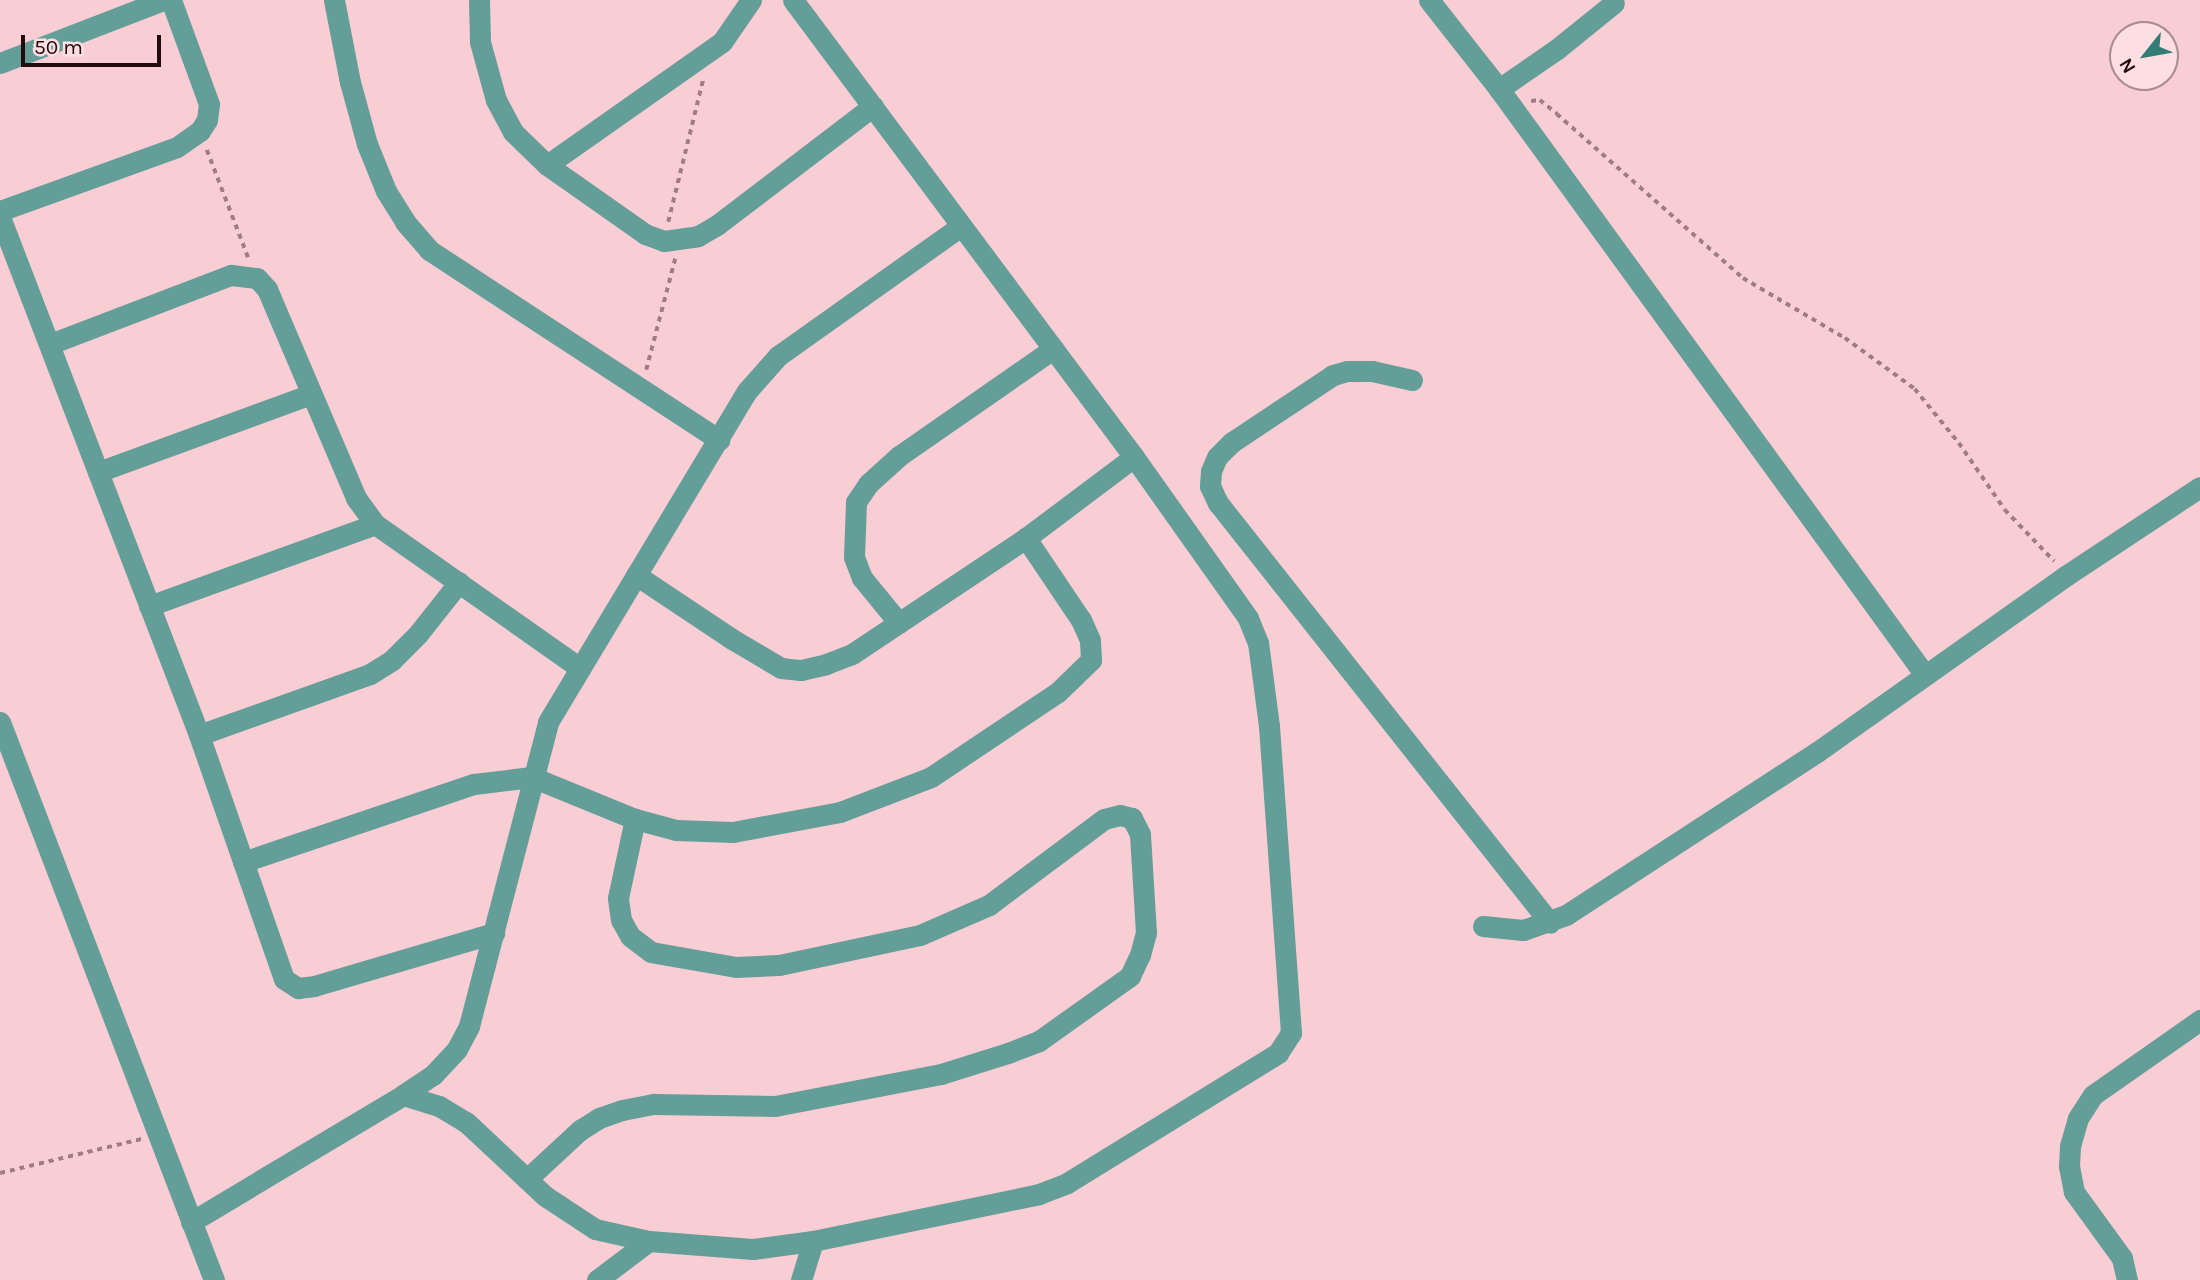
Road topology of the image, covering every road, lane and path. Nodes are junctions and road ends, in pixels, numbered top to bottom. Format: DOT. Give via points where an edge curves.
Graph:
graph roads {
  1 [pos="163,0"];
  2 [pos="171,0"];
  3 [pos="334,0"];
  4 [pos="479,0"];
  5 [pos="751,0"];
  6 [pos="793,0"];
  7 [pos="1429,0"];
  8 [pos="1614,3"];
  9 [pos="710,52"];
  10 [pos="0,63"];
  11 [pos="1504,97"];
  12 [pos="873,106"];
  13 [pos="200,131"];
  14 [pos="547,165"];
  15 [pos="0,211"];
  16 [pos="0,217"];
  17 [pos="961,226"];
  18 [pos="672,241"];
  19 [pos="257,278"];
  20 [pos="50,344"];
  21 [pos="1053,349"];
  22 [pos="1412,380"];
  23 [pos="642,389"];
  24 [pos="312,394"];
  25 [pos="719,440"];
  26 [pos="1135,457"];
  27 [pos="98,472"];
  28 [pos="2200,487"];
  29 [pos="375,524"];
  30 [pos="1026,538"];
  31 [pos="636,575"];
  32 [pos="2067,575"];
  33 [pos="459,582"];
  34 [pos="149,606"];
  35 [pos="899,623"];
  36 [pos="580,668"];
  37 [pos="1925,675"];
  38 [pos="0,722"];
  39 [pos="199,735"];
  40 [pos="532,777"];
  41 [pos="635,819"];
  42 [pos="243,862"];
  43 [pos="1550,923"];
  44 [pos="1483,926"];
  45 [pos="494,933"];
  46 [pos="2200,1020"];
  47 [pos="403,1095"];
  48 [pos="158,1136"];
  49 [pos="0,1173"];
  50 [pos="527,1179"];
  51 [pos="191,1222"];
  52 [pos="649,1241"];
  53 [pos="813,1241"];
  54 [pos="214,1280"];
  55 [pos="597,1280"];
  56 [pos="801,1280"];
  57 [pos="2127,1280"];
  1 -- 10 [label="street"];
  2 -- 13 [label="street" via="209,104"];
  3 -- 23 [label="street" via="367,144 386,191 405,222 429,250"];
  4 -- 14 [label="street" via="480,42 496,100 513,132"];
  5 -- 9 [label="street" via="736,26"];
  6 -- 12 [label="street"];
  7 -- 11 [label="street"];
  8 -- 11 [label="street"];
  9 -- 14 [label="street"];
  9 -- 18 [label="path"];
  11 -- 32 [label="path" via="1540,100 1743,278 1845,338 1915,389 2005,510"];
  11 -- 37 [label="street"];
  12 -- 17 [label="street"];
  12 -- 18 [label="street" via="717,225 698,236"];
  13 -- 15 [label="street" via="177,147"];
  13 -- 19 [label="path"];
  14 -- 18 [label="street" via="645,234"];
  16 -- 20 [label="street"];
  17 -- 21 [label="street"];
  17 -- 25 [label="street" via="778,356 747,391"];
  18 -- 23 [label="path"];
  19 -- 20 [label="street" via="231,275"];
  19 -- 24 [label="street" via="267,289"];
  20 -- 27 [label="street"];
  21 -- 26 [label="street"];
  21 -- 35 [label="street" via="899,456 868,484 856,502 854,557 862,578"];
  22 -- 43 [label="street" via="1372,371 1334,375 1232,442 1217,457 1210,486 1218,503"];
  23 -- 25 [label="street"];
  24 -- 27 [label="street"];
  24 -- 29 [label="street" via="356,498"];
  25 -- 31 [label="street"];
  26 -- 30 [label="street"];
  26 -- 53 [label="street" via="1248,618 1258,643 1269,726 1291,1033 1278,1054 1067,1183 1017,1200"];
  27 -- 34 [label="street"];
  28 -- 32 [label="street"];
  29 -- 33 [label="street"];
  29 -- 34 [label="street"];
  30 -- 35 [label="street"];
  30 -- 41 [label="street" via="1090,640 1091,660 1058,692 931,777 840,812 733,832 676,830"];
  31 -- 35 [label="street" via="781,668 801,670 826,664 852,654"];
  31 -- 36 [label="street"];
  32 -- 37 [label="street"];
  33 -- 36 [label="street"];
  33 -- 39 [label="street" via="418,634 370,674"];
  34 -- 39 [label="street"];
  36 -- 40 [label="street" via="548,722"];
  37 -- 43 [label="street" via="1816,752"];
  38 -- 48 [label="street"];
  39 -- 42 [label="street"];
  40 -- 41 [label="street"];
  40 -- 42 [label="street" via="474,784"];
  40 -- 45 [label="street"];
  41 -- 50 [label="street" via="618,898 621,920 631,936 651,952 736,967 779,965 920,935 989,905 1104,820 1120,815 1132,818 1140,834 1146,933 1130,976 1029,1045 941,1074 775,1106 654,1104 622,1110 580,1130"];
  42 -- 45 [label="street" via="284,979 298,988"];
  43 -- 44 [label="street" via="1524,930"];
  45 -- 47 [label="street" via="469,1026 457,1049 433,1075"];
  46 -- 57 [label="street" via="2094,1095 2078,1118 2070,1146 2074,1192 2122,1258"];
  47 -- 50 [label="street" via="439,1106 466,1122"];
  47 -- 51 [label="street"];
  48 -- 49 [label="path"];
  48 -- 51 [label="street"];
  50 -- 52 [label="street" via="568,1214 595,1229"];
  51 -- 54 [label="street"];
  52 -- 53 [label="street" via="753,1249"];
  52 -- 55 [label="street"];
  53 -- 56 [label="street"];
}
